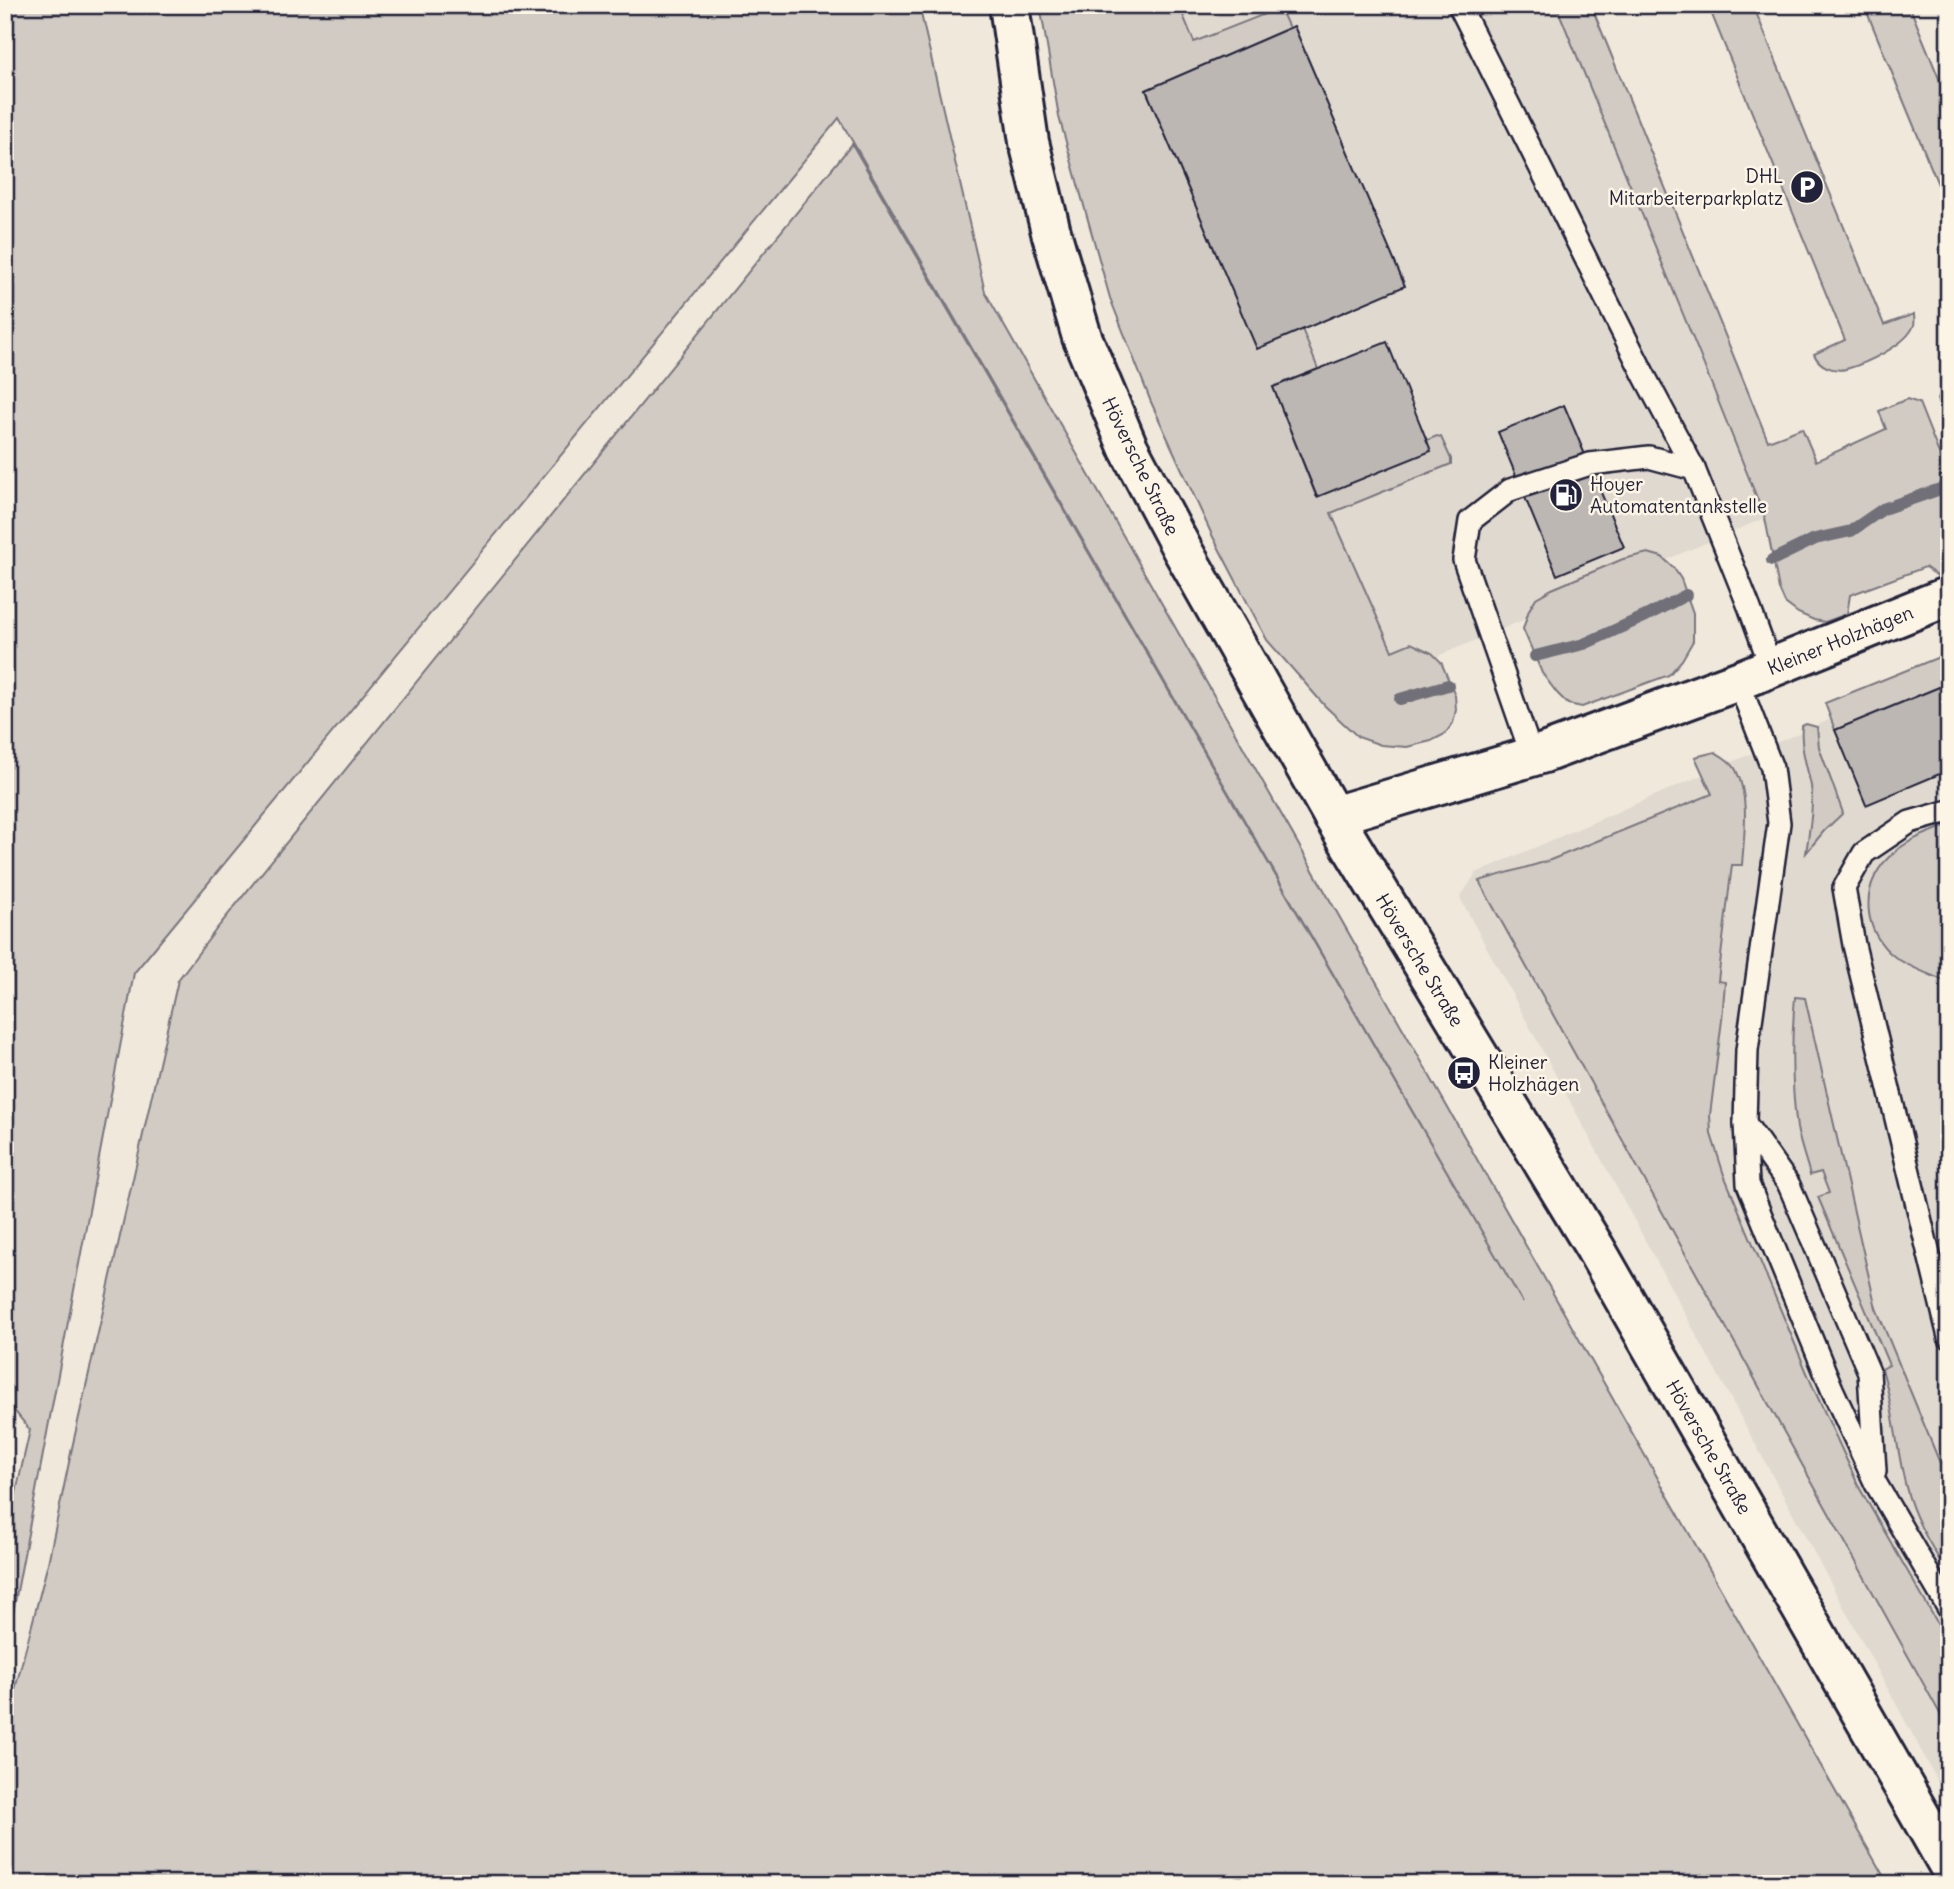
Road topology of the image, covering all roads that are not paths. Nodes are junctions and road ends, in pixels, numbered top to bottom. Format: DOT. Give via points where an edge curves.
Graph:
graph roads {
  1 [pos="1009,5"];
  2 [pos="1459,5"];
  3 [pos="1694,469"];
  4 [pos="1949,596"];
  5 [pos="1754,674"];
  6 [pos="1532,757"];
  7 [pos="1949,811"];
  8 [pos="1333,816"];
  9 [pos="1745,1123"];
  10 [pos="1949,1337"];
  11 [pos="1876,1484"];
  12 [pos="1949,1609"];
  13 [pos="1949,1866"];
  1 -- 8 [label="street, Höversche Straße" via="1029,142 1082,337 1134,458"];
  2 -- 3 [label="lane"];
  3 -- 5 [label="lane" via="1727,550"];
  3 -- 6 [label="lane" via="1649,457 1590,464 1510,490 1470,521 1464,560"];
  4 -- 5 [label="street, Kleiner Holzhägen"];
  5 -- 6 [label="street, Kleiner Holzhägen"];
  5 -- 9 [label="lane" via="1779,824 1747,1050"];
  6 -- 8 [label="street, Kleiner Holzhägen"];
  7 -- 10 [label="lane" via="1910,822 1864,853 1844,888"];
  8 -- 13 [label="street, Höversche Straße" via="1595,1248"];
  9 -- 11 [label="lane" via="1748,1184"];
  9 -- 11 [label="lane" via="1789,1185 1869,1372"];
  11 -- 12 [label="lane"];
}
